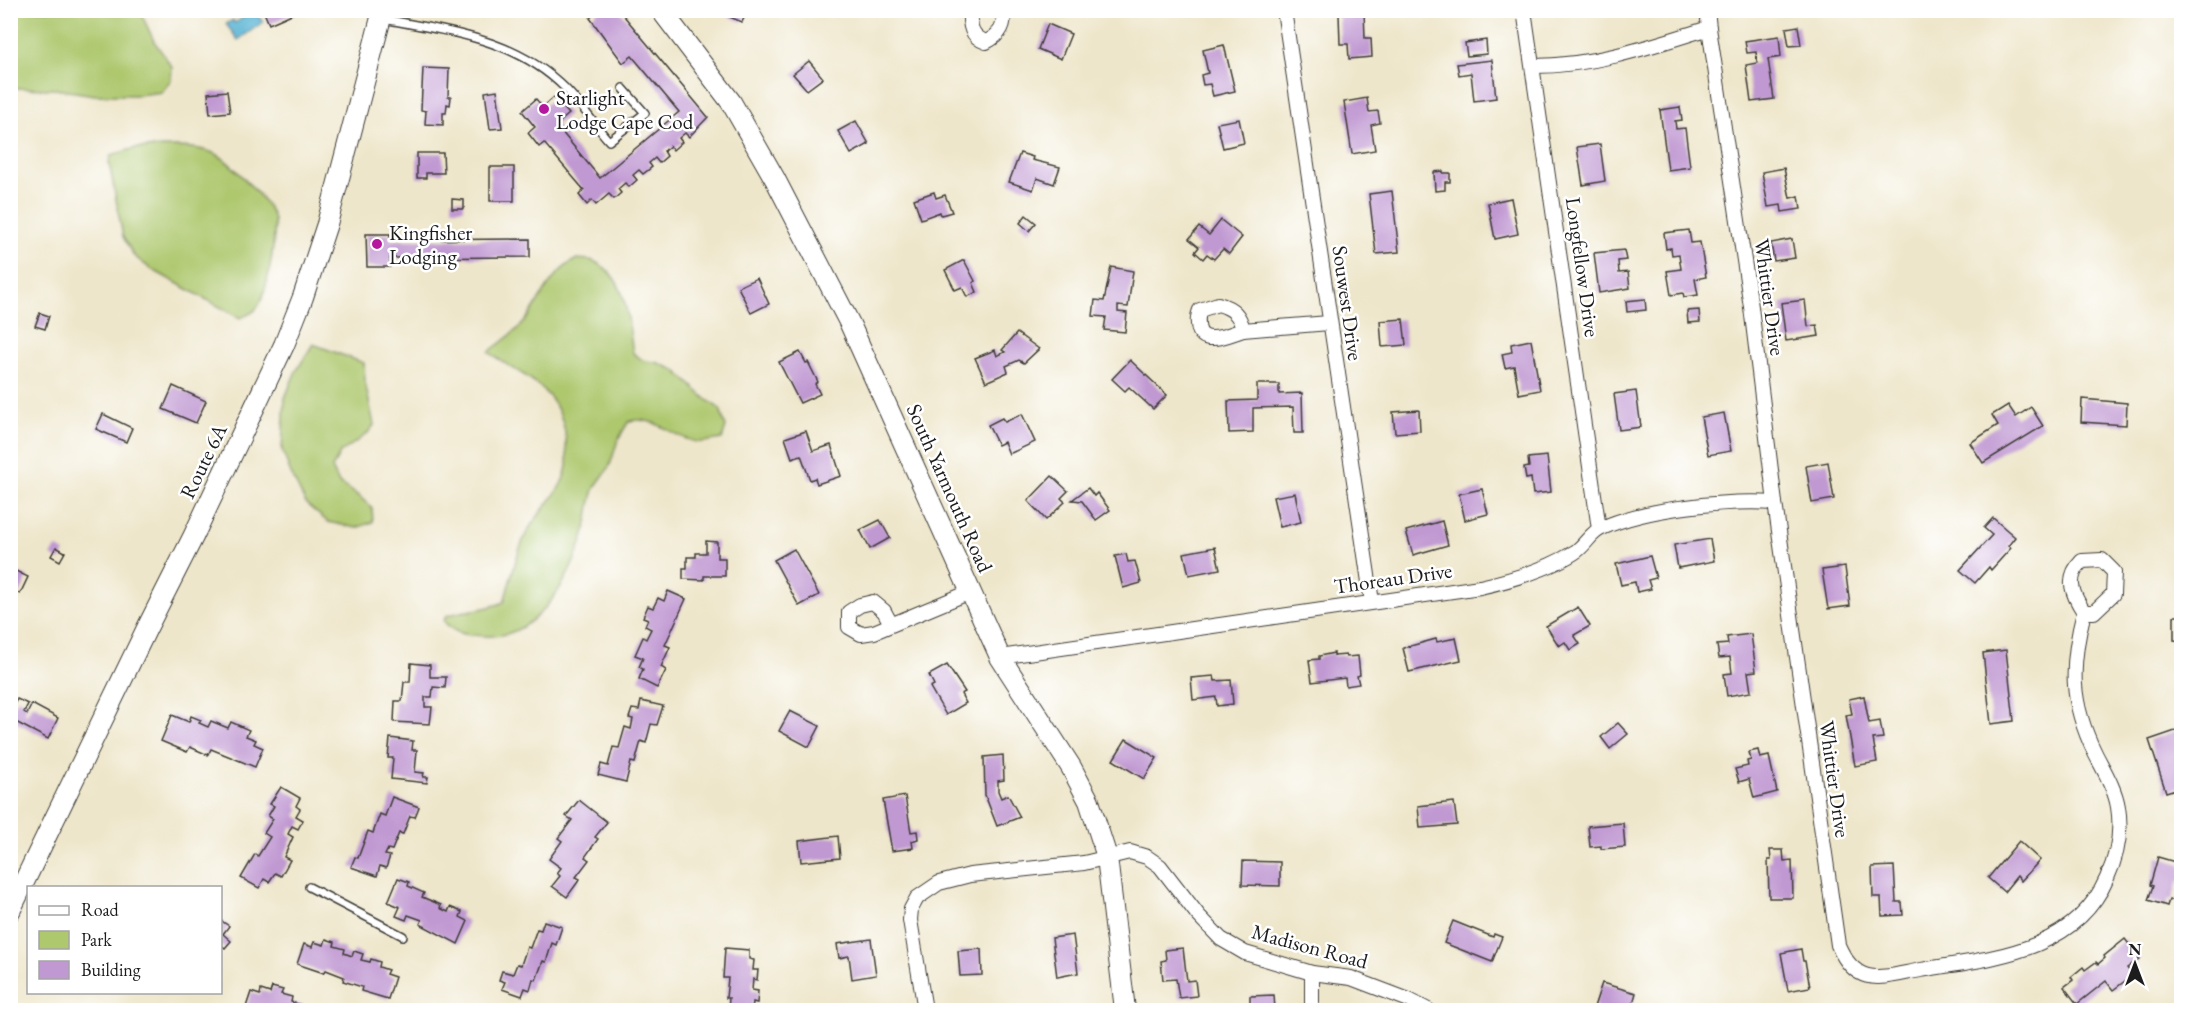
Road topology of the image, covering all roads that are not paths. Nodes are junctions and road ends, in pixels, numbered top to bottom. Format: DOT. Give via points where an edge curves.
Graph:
graph roads {
  1 [pos="661,10"];
  2 [pos="970,10"];
  3 [pos="1003,10"];
  4 [pos="1284,10"];
  5 [pos="1524,10"];
  6 [pos="1707,10"];
  7 [pos="382,15"];
  8 [pos="1709,28"];
  9 [pos="1534,66"];
  10 [pos="623,88"];
  11 [pos="1329,323"];
  12 [pos="1243,330"];
  13 [pos="1775,502"];
  14 [pos="1599,529"];
  15 [pos="970,592"];
  16 [pos="1372,602"];
  17 [pos="2084,612"];
  18 [pos="891,624"];
  19 [pos="1000,657"];
  20 [pos="1107,856"];
  21 [pos="309,887"];
  22 [pos="10,911"];
  23 [pos="403,936"];
  24 [pos="1312,973"];
  25 [pos="925,1011"];
  26 [pos="1125,1011"];
  27 [pos="1312,1011"];
  28 [pos="1428,1011"];
  1 -- 15 [label="main road, South Yarmouth Road" via="730,102 786,199 850,324"];
  2 -- 3 [label="street" via="972,31 977,39 986,42 1000,31"];
  4 -- 11 [label="street, Souwest Drive"];
  5 -- 9 [label="street, Longfellow Drive"];
  6 -- 8 [label="street, Whittier Drive"];
  7 -- 10 [label="lane" via="481,39 519,54 564,88 609,141 645,113"];
  7 -- 22 [label="main road, Route 6A" via="327,224 284,345"];
  8 -- 9 [label="street" via="1601,60"];
  8 -- 13 [label="street, Whittier Drive" via="1751,307"];
  9 -- 14 [label="street, Longfellow Drive"];
  11 -- 12 [label="street"];
  11 -- 16 [label="street, Souwest Drive"];
  13 -- 14 [label="street, Thoreau Drive" via="1744,501 1663,511 1633,516"];
  13 -- 17 [label="street, Whittier Drive" via="1838,945 1845,961 1859,974 1884,977 2034,947 2064,931 2093,903 2114,862 2118,806 2083,729 2074,696 2077,636"];
  14 -- 16 [label="street, Thoreau Drive" via="1567,557 1500,583"];
  15 -- 18 [label="street"];
  15 -- 19 [label="main road, South Yarmouth Road"];
  16 -- 19 [label="street, Thoreau Drive"];
  19 -- 20 [label="main road, South Yarmouth Road" via="1071,767 1089,801"];
  20 -- 24 [label="street, Madison Road" via="1130,852 1147,857 1160,866 1221,939 1245,953"];
  20 -- 25 [label="street, Madison Road" via="1084,863 970,875 939,883 917,898 910,920"];
  20 -- 26 [label="main road, South Yarmouth Road"];
  21 -- 23 [label="lane"];
  24 -- 27 [label="street"];
  24 -- 28 [label="street, Madison Road" via="1351,978"];
}
